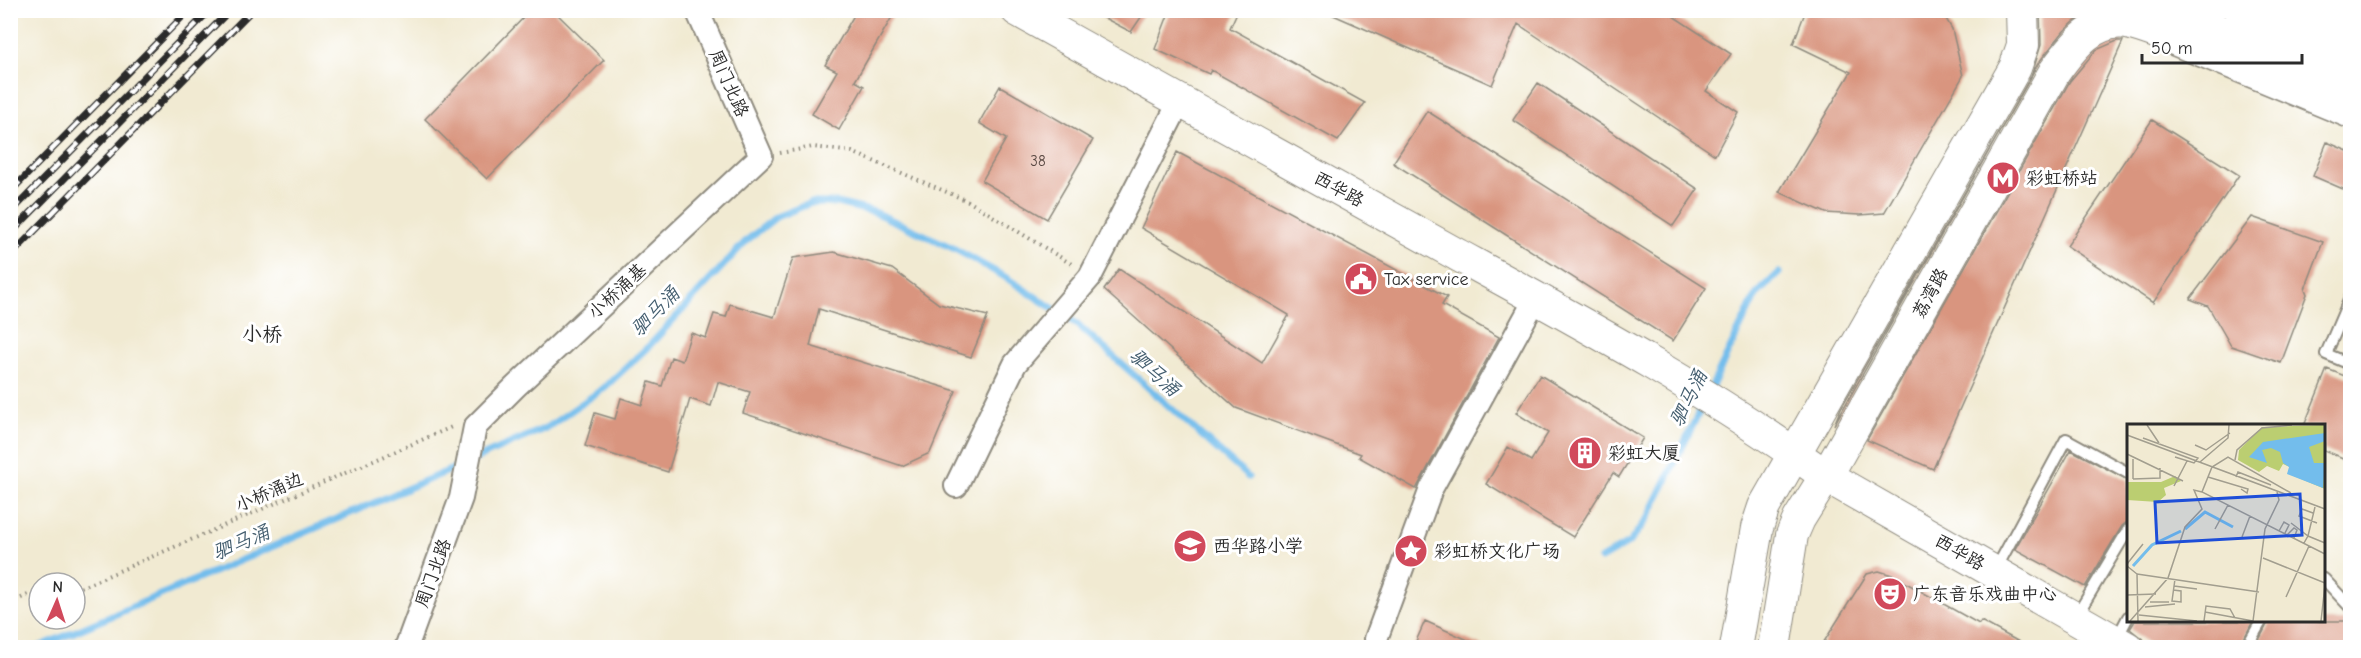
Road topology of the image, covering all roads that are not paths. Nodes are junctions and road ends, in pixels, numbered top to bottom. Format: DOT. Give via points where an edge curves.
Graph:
graph roads {
  1 [pos="697,10"];
  2 [pos="1017,10"];
  3 [pos="2022,10"];
  4 [pos="2102,10"];
  5 [pos="2126,10"];
  6 [pos="2241,10"];
  7 [pos="2307,10"];
  8 [pos="2170,24"];
  9 [pos="2350,29"];
  10 [pos="2350,58"];
  11 [pos="2350,86"];
  12 [pos="1180,101"];
  13 [pos="2350,111"];
  14 [pos="761,156"];
  15 [pos="1536,298"];
  16 [pos="2350,298"];
  17 [pos="2350,364"];
  18 [pos="475,427"];
  19 [pos="1796,454"];
  20 [pos="2127,472"];
  21 [pos="1826,476"];
  22 [pos="956,486"];
  23 [pos="1757,528"];
  24 [pos="2127,532"];
  25 [pos="1792,535"];
  26 [pos="1994,572"];
  27 [pos="2325,580"];
  28 [pos="2350,607"];
  29 [pos="2075,618"];
  30 [pos="2261,622"];
  31 [pos="2124,635"];
  32 [pos="1376,639"];
  33 [pos="406,648"];
  34 [pos="1736,648"];
  35 [pos="1774,648"];
  36 [pos="2246,648"];
  1 -- 14 [label="street, 周门北路"];
  2 -- 12 [label="main road, 西华路"];
  3 -- 19 [label="main road, 荔湾路" via="2023,45 2015,68"];
  4 -- 8 [label="street"];
  5 -- 8 [label="main road"];
  6 -- 10 [label="main road"];
  7 -- 9 [label="main road"];
  8 -- 11 [label="main road"];
  8 -- 13 [label="main road"];
  8 -- 21 [label="main road, 荔湾路" via="2102,26 2070,50"];
  12 -- 15 [label="main road, 西华路"];
  12 -- 22 [label="street" via="1090,277 1014,364"];
  14 -- 18 [label="street, 小桥涌基"];
  15 -- 19 [label="main road, 西华路"];
  15 -- 32 [label="street" via="1431,489"];
  16 -- 17 [label="lane" via="2326,354"];
  18 -- 33 [label="street, 周门北路" via="460,498"];
  19 -- 21 [label="main road, 西华路"];
  19 -- 23 [label="main road, 荔湾路" via="1764,507"];
  20 -- 26 [label="lane" via="2066,439"];
  21 -- 25 [label="main road, 荔湾路"];
  21 -- 26 [label="main road, 西华路"];
  23 -- 25 [label="main road"];
  23 -- 34 [label="main road, 荔湾路"];
  24 -- 29 [label="lane"];
  25 -- 35 [label="main road, 荔湾路"];
  26 -- 29 [label="main road, 西华路"];
  27 -- 28 [label="lane"];
  29 -- 31 [label="main road, 西华路"];
  30 -- 36 [label="lane"];
}
